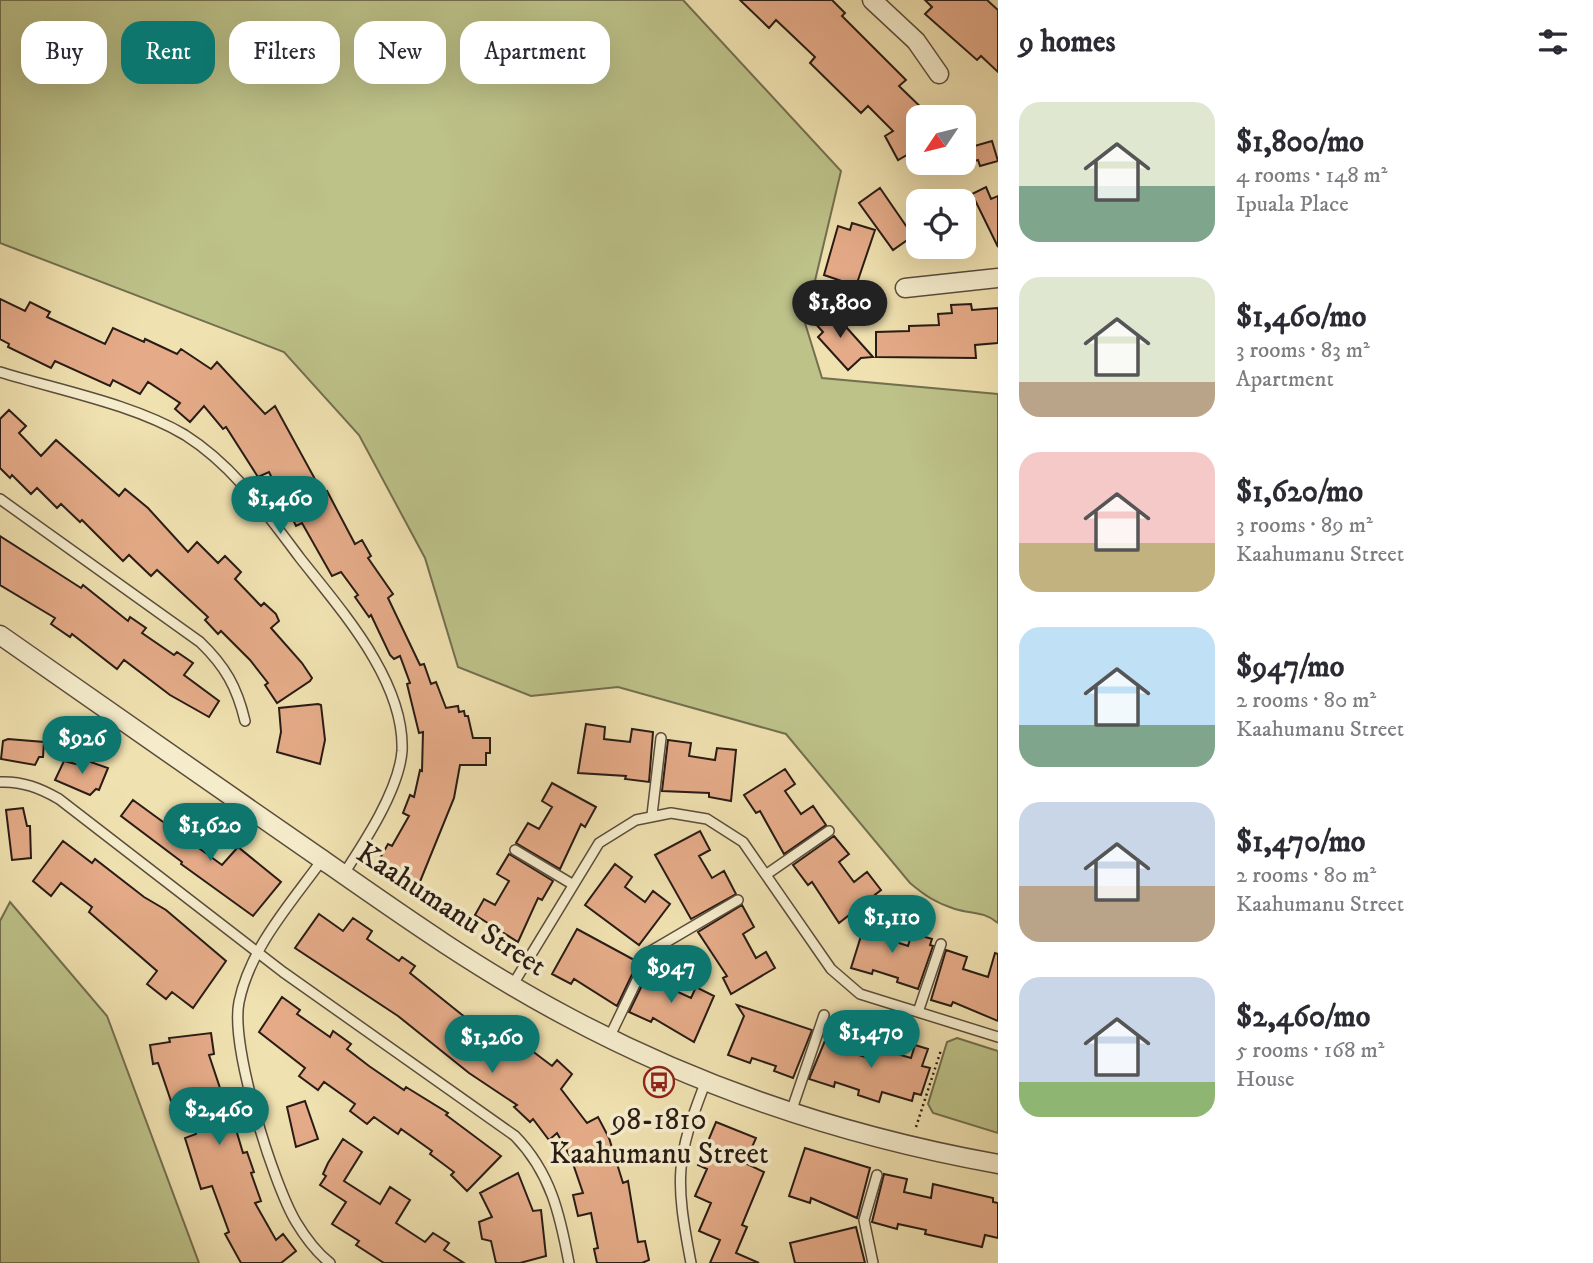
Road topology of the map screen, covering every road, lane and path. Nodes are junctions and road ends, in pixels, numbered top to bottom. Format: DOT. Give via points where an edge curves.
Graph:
graph roads {
  1 [pos="872,0"];
  2 [pos="939,74"];
  3 [pos="998,278"];
  4 [pos="905,288"];
  5 [pos="0,372"];
  6 [pos="0,499"];
  7 [pos="0,635"];
  8 [pos="245,721"];
  9 [pos="661,738"];
  10 [pos="0,782"];
  11 [pos="652,815"];
  12 [pos="829,831"];
  13 [pos="515,849"];
  14 [pos="322,860"];
  15 [pos="767,874"];
  16 [pos="343,875"];
  17 [pos="572,884"];
  18 [pos="738,900"];
  19 [pos="941,944"];
  20 [pos="257,953"];
  21 [pos="512,986"];
  22 [pos="918,1012"];
  23 [pos="824,1015"];
  24 [pos="998,1037"];
  25 [pos="609,1038"];
  26 [pos="941,1050"];
  27 [pos="927,1077"];
  28 [pos="932,1079"];
  29 [pos="706,1081"];
  30 [pos="791,1112"];
  31 [pos="916,1128"];
  32 [pos="998,1164"];
  33 [pos="877,1175"];
  34 [pos="330,1263"];
  35 [pos="569,1263"];
  36 [pos="691,1263"];
  37 [pos="873,1263"];
  1 -- 2 [label="street" via="916,41"];
  3 -- 4 [label="street"];
  5 -- 16 [label="lane" via="163,423 204,448 249,491 356,630 395,705 401,754 386,799"];
  6 -- 8 [label="lane" via="200,642 238,690"];
  7 -- 14 [label="street, Kaahumanu Street"];
  9 -- 11 [label="lane"];
  10 -- 20 [label="lane" via="18,782 59,799"];
  11 -- 15 [label="lane" via="695,815 718,824 743,842"];
  11 -- 17 [label="lane" via="599,843"];
  12 -- 15 [label="lane"];
  13 -- 17 [label="lane"];
  14 -- 16 [label="street, Kaahumanu Street"];
  14 -- 20 [label="lane"];
  15 -- 22 [label="lane" via="839,978 860,994"];
  16 -- 21 [label="street, Kaahumanu Street"];
  17 -- 21 [label="lane"];
  18 -- 25 [label="lane" via="651,951"];
  19 -- 22 [label="lane"];
  20 -- 34 [label="lane" via="239,1003 242,1062 290,1212 304,1236"];
  20 -- 35 [label="lane" via="515,1136 548,1181"];
  21 -- 25 [label="street, Kaahumanu Street"];
  22 -- 24 [label="lane"];
  23 -- 30 [label="lane"];
  25 -- 29 [label="street, Kaahumanu Street"];
  26 -- 28 [label="path"];
  27 -- 28 [label="path"];
  28 -- 31 [label="path"];
  29 -- 30 [label="street, Kaahumanu Street"];
  29 -- 36 [label="lane" via="678,1168"];
  30 -- 32 [label="street, Kaahumanu Street" via="901,1144"];
  33 -- 37 [label="lane" via="864,1220"];
}
